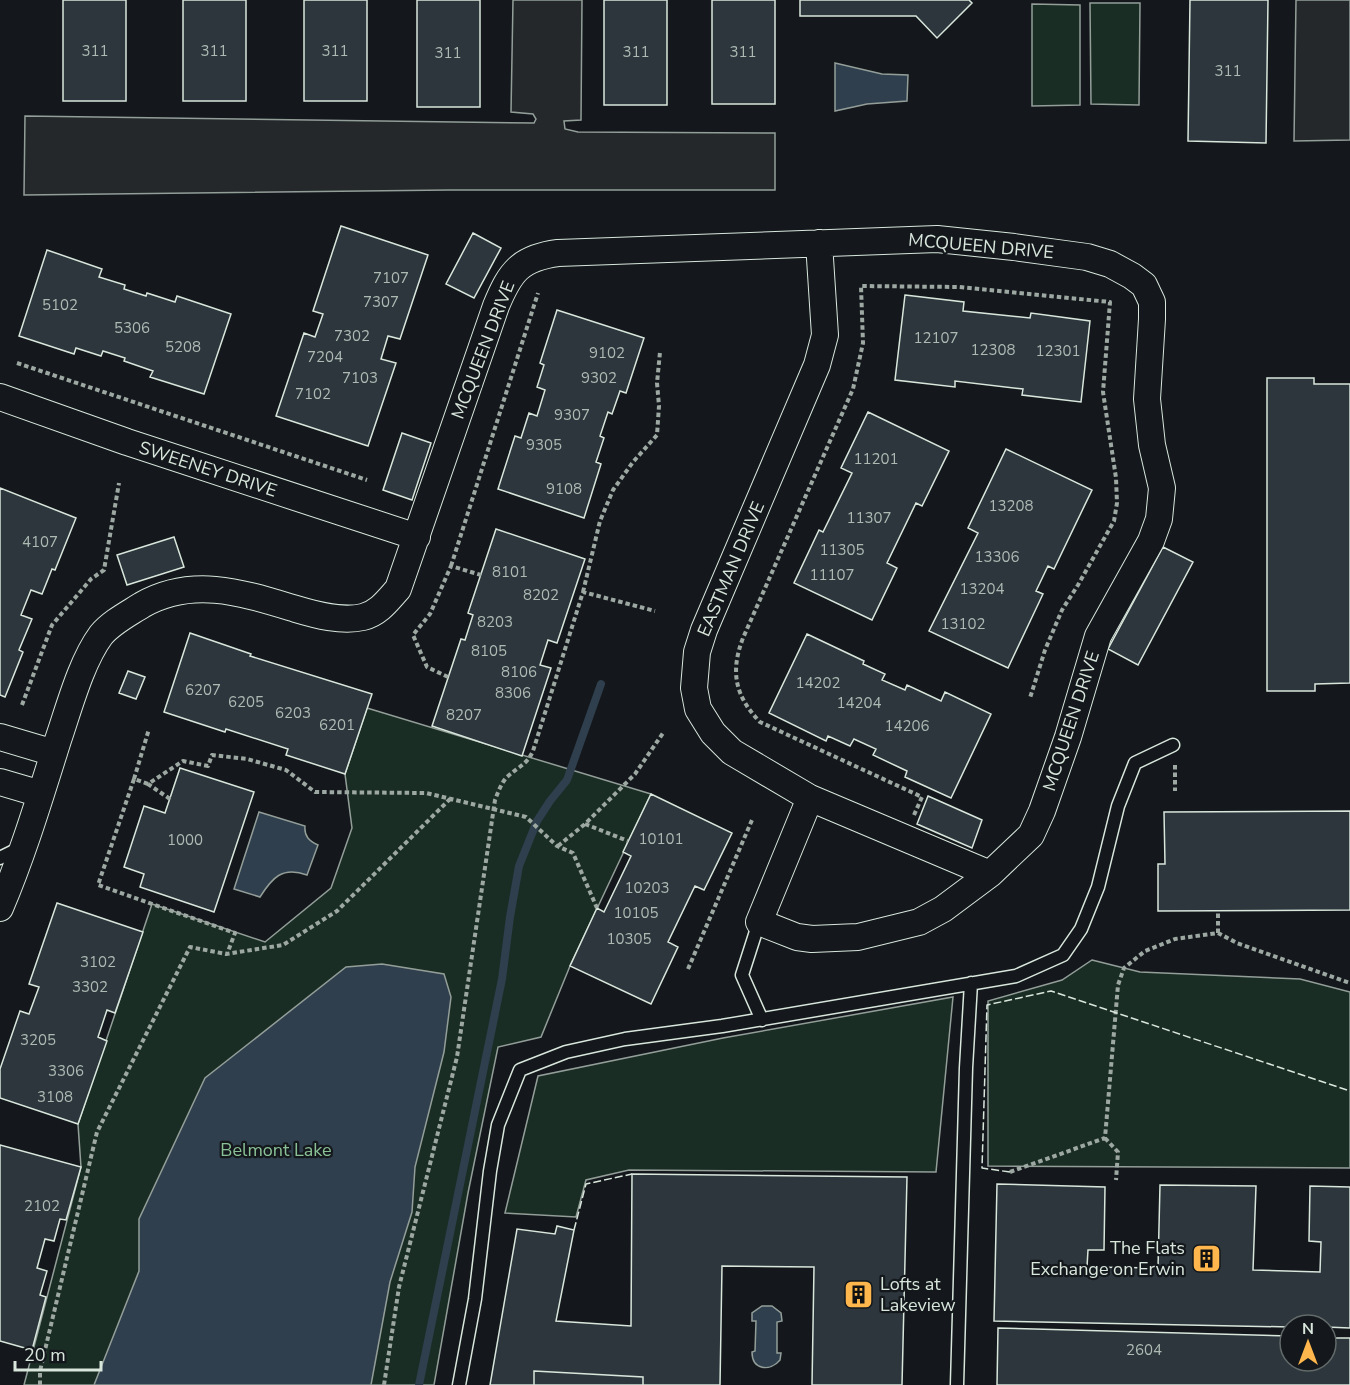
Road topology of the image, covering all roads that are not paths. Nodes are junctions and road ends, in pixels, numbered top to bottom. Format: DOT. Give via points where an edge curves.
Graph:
graph roads {
  1 [pos="819,243"];
  2 [pos="0,397"];
  3 [pos="417,537"];
  4 [pos="0,737"];
  5 [pos="1173,746"];
  6 [pos="54,753"];
  7 [pos="0,782"];
  8 [pos="41,794"];
  9 [pos="810,798"];
  10 [pos="24,846"];
  11 [pos="0,858"];
  12 [pos="990,874"];
  13 [pos="0,908"];
  14 [pos="759,922"];
  15 [pos="971,983"];
  16 [pos="762,1020"];
  17 [pos="459,1385"];
  18 [pos="957,1385"];
  1 -- 3 [label="street, MCQUEEN DRIVE" via="558,253 527,260 506,281 496,306"];
  1 -- 9 [label="street, EASTMAN DRIVE" via="825,335 817,365 704,630 697,652 694,688 698,709 713,733 732,752"];
  1 -- 12 [label="street, MCQUEEN DRIVE" via="938,239 1087,257 1132,276 1144,285 1152,302 1147,399 1161,488 1159,519 1151,541 1098,636 1068,737 1031,835"];
  2 -- 3 [label="street, SWEENEY DRIVE"];
  3 -- 6 [label="street, MCQUEEN DRIVE" via="398,589 381,609 363,617 336,618 237,592 190,589 154,598 120,618 102,634 90,655"];
  4 -- 6 [label="street"];
  5 -- 15 [label="lane" via="1135,763 1118,806 1098,887 1081,929 1063,955 1016,976"];
  6 -- 8 [label="street, MCQUEEN DRIVE"];
  7 -- 8 [label="street"];
  8 -- 10 [label="street, MCQUEEN DRIVE"];
  9 -- 12 [label="street, EASTMAN DRIVE"];
  9 -- 14 [label="street"];
  10 -- 11 [label="lane"];
  10 -- 13 [label="street, MCQUEEN DRIVE"];
  12 -- 14 [label="street, MCQUEEN DRIVE" via="919,922 858,937 797,937"];
  14 -- 16 [label="lane" via="742,975"];
  15 -- 16 [label="lane"];
  15 -- 18 [label="lane"];
  16 -- 17 [label="lane" via="625,1039 566,1052 520,1070 498,1125 475,1299"];
}
